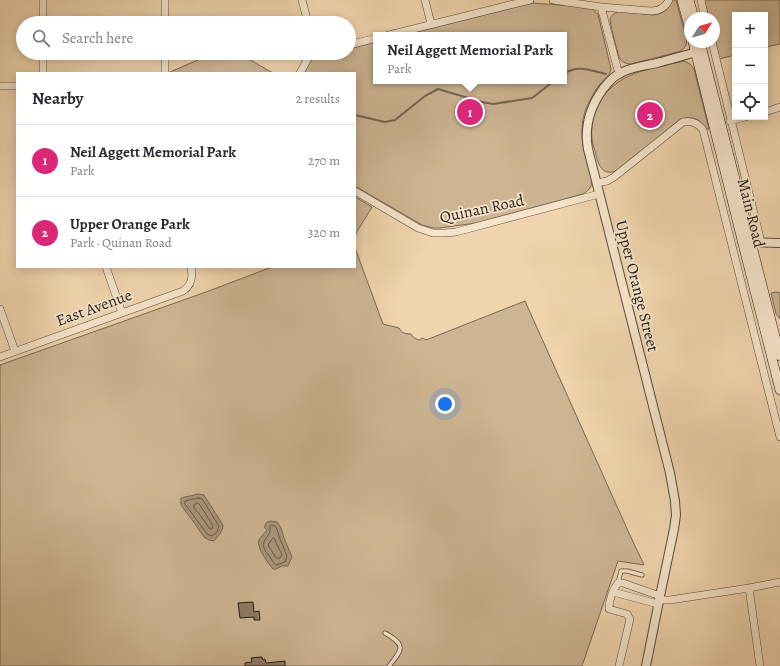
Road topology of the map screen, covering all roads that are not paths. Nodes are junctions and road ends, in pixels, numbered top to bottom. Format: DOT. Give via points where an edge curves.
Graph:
graph roads {
  1 [pos="43,0"];
  2 [pos="165,0"];
  3 [pos="302,0"];
  4 [pos="425,0"];
  5 [pos="530,0"];
  6 [pos="553,0"];
  7 [pos="668,0"];
  8 [pos="682,0"];
  9 [pos="689,0"];
  10 [pos="701,0"];
  11 [pos="601,7"];
  12 [pos="685,12"];
  13 [pos="692,12"];
  14 [pos="704,12"];
  15 [pos="43,16"];
  16 [pos="165,16"];
  17 [pos="306,16"];
  18 [pos="431,24"];
  19 [pos="400,32"];
  20 [pos="373,39"];
  21 [pos="356,43"];
  22 [pos="699,48"];
  23 [pos="713,48"];
  24 [pos="43,60"];
  25 [pos="165,60"];
  26 [pos="307,60"];
  27 [pos="43,72"];
  28 [pos="165,72"];
  29 [pos="301,72"];
  30 [pos="619,73"];
  31 [pos="0,86"];
  32 [pos="16,86"];
  33 [pos="780,107"];
  34 [pos="768,111"];
  35 [pos="734,120"];
  36 [pos="730,121"];
  37 [pos="597,183"];
  38 [pos="356,193"];
  39 [pos="599,194"];
  40 [pos="761,242"];
  41 [pos="747,243"];
  42 [pos="780,243"];
  43 [pos="106,268"];
  44 [pos="191,268"];
  45 [pos="0,309"];
  46 [pos="122,313"];
  47 [pos="773,330"];
  48 [pos="15,351"];
  49 [pos="780,356"];
  50 [pos="0,357"];
  51 [pos="780,390"];
  52 [pos="780,437"];
  53 [pos="642,576"];
  54 [pos="618,582"];
  55 [pos="780,582"];
  56 [pos="636,588"];
  57 [pos="749,588"];
  58 [pos="613,592"];
  59 [pos="634,597"];
  60 [pos="659,600"];
  61 [pos="385,633"];
  62 [pos="389,666"];
  63 [pos="620,666"];
  64 [pos="646,666"];
  65 [pos="760,666"];
  1 -- 15 [label="street"];
  2 -- 16 [label="street"];
  3 -- 17 [label="street"];
  4 -- 18 [label="street"];
  5 -- 18 [label="street"];
  6 -- 11 [label="street"];
  7 -- 11 [label="street" via="664,8 657,11"];
  8 -- 12 [label="main road"];
  9 -- 13 [label="main road"];
  10 -- 14 [label="street"];
  11 -- 30 [label="street"];
  18 -- 19 [label="street"];
  20 -- 21 [label="street"];
  22 -- 30 [label="street, Upper Orange Street" via="658,63"];
  22 -- 41 [label="main road, Main Road"];
  23 -- 36 [label="street"];
  24 -- 27 [label="street"];
  25 -- 28 [label="street"];
  26 -- 29 [label="street"];
  30 -- 37 [label="street, Upper Orange Street" via="600,93 588,122 587,142"];
  31 -- 32 [label="street"];
  33 -- 34 [label="street"];
  35 -- 36 [label="street"];
  36 -- 40 [label="street"];
  37 -- 39 [label="street, Upper Orange Street"];
  37 -- 52 [label="street" via="614,177 683,122 691,121 703,130"];
  38 -- 39 [label="street, Quinan Road" via="426,232 439,234 456,232"];
  39 -- 60 [label="street, Upper Orange Street" via="676,501 674,529"];
  40 -- 41 [label="street"];
  40 -- 42 [label="street"];
  41 -- 47 [label="main road, Main Road"];
  43 -- 46 [label="street"];
  44 -- 46 [label="street, East Avenue" via="190,285 183,291"];
  45 -- 48 [label="street"];
  46 -- 48 [label="street, East Avenue"];
  47 -- 49 [label="main road, Main Road"];
  47 -- 51 [label="main road, Main Road"];
  48 -- 50 [label="street, East Avenue"];
  53 -- 54 [label="lane" via="621,571"];
  54 -- 56 [label="street"];
  54 -- 58 [label="street"];
  55 -- 57 [label="street"];
  56 -- 59 [label="lane"];
  56 -- 60 [label="street"];
  57 -- 60 [label="street"];
  57 -- 65 [label="street"];
  58 -- 59 [label="street"];
  58 -- 63 [label="street" via="610,609 627,614 630,619"];
  59 -- 60 [label="street"];
  60 -- 64 [label="street, Upper Orange Street"];
  61 -- 62 [label="lane" via="397,640 400,647 399,653"];
}
